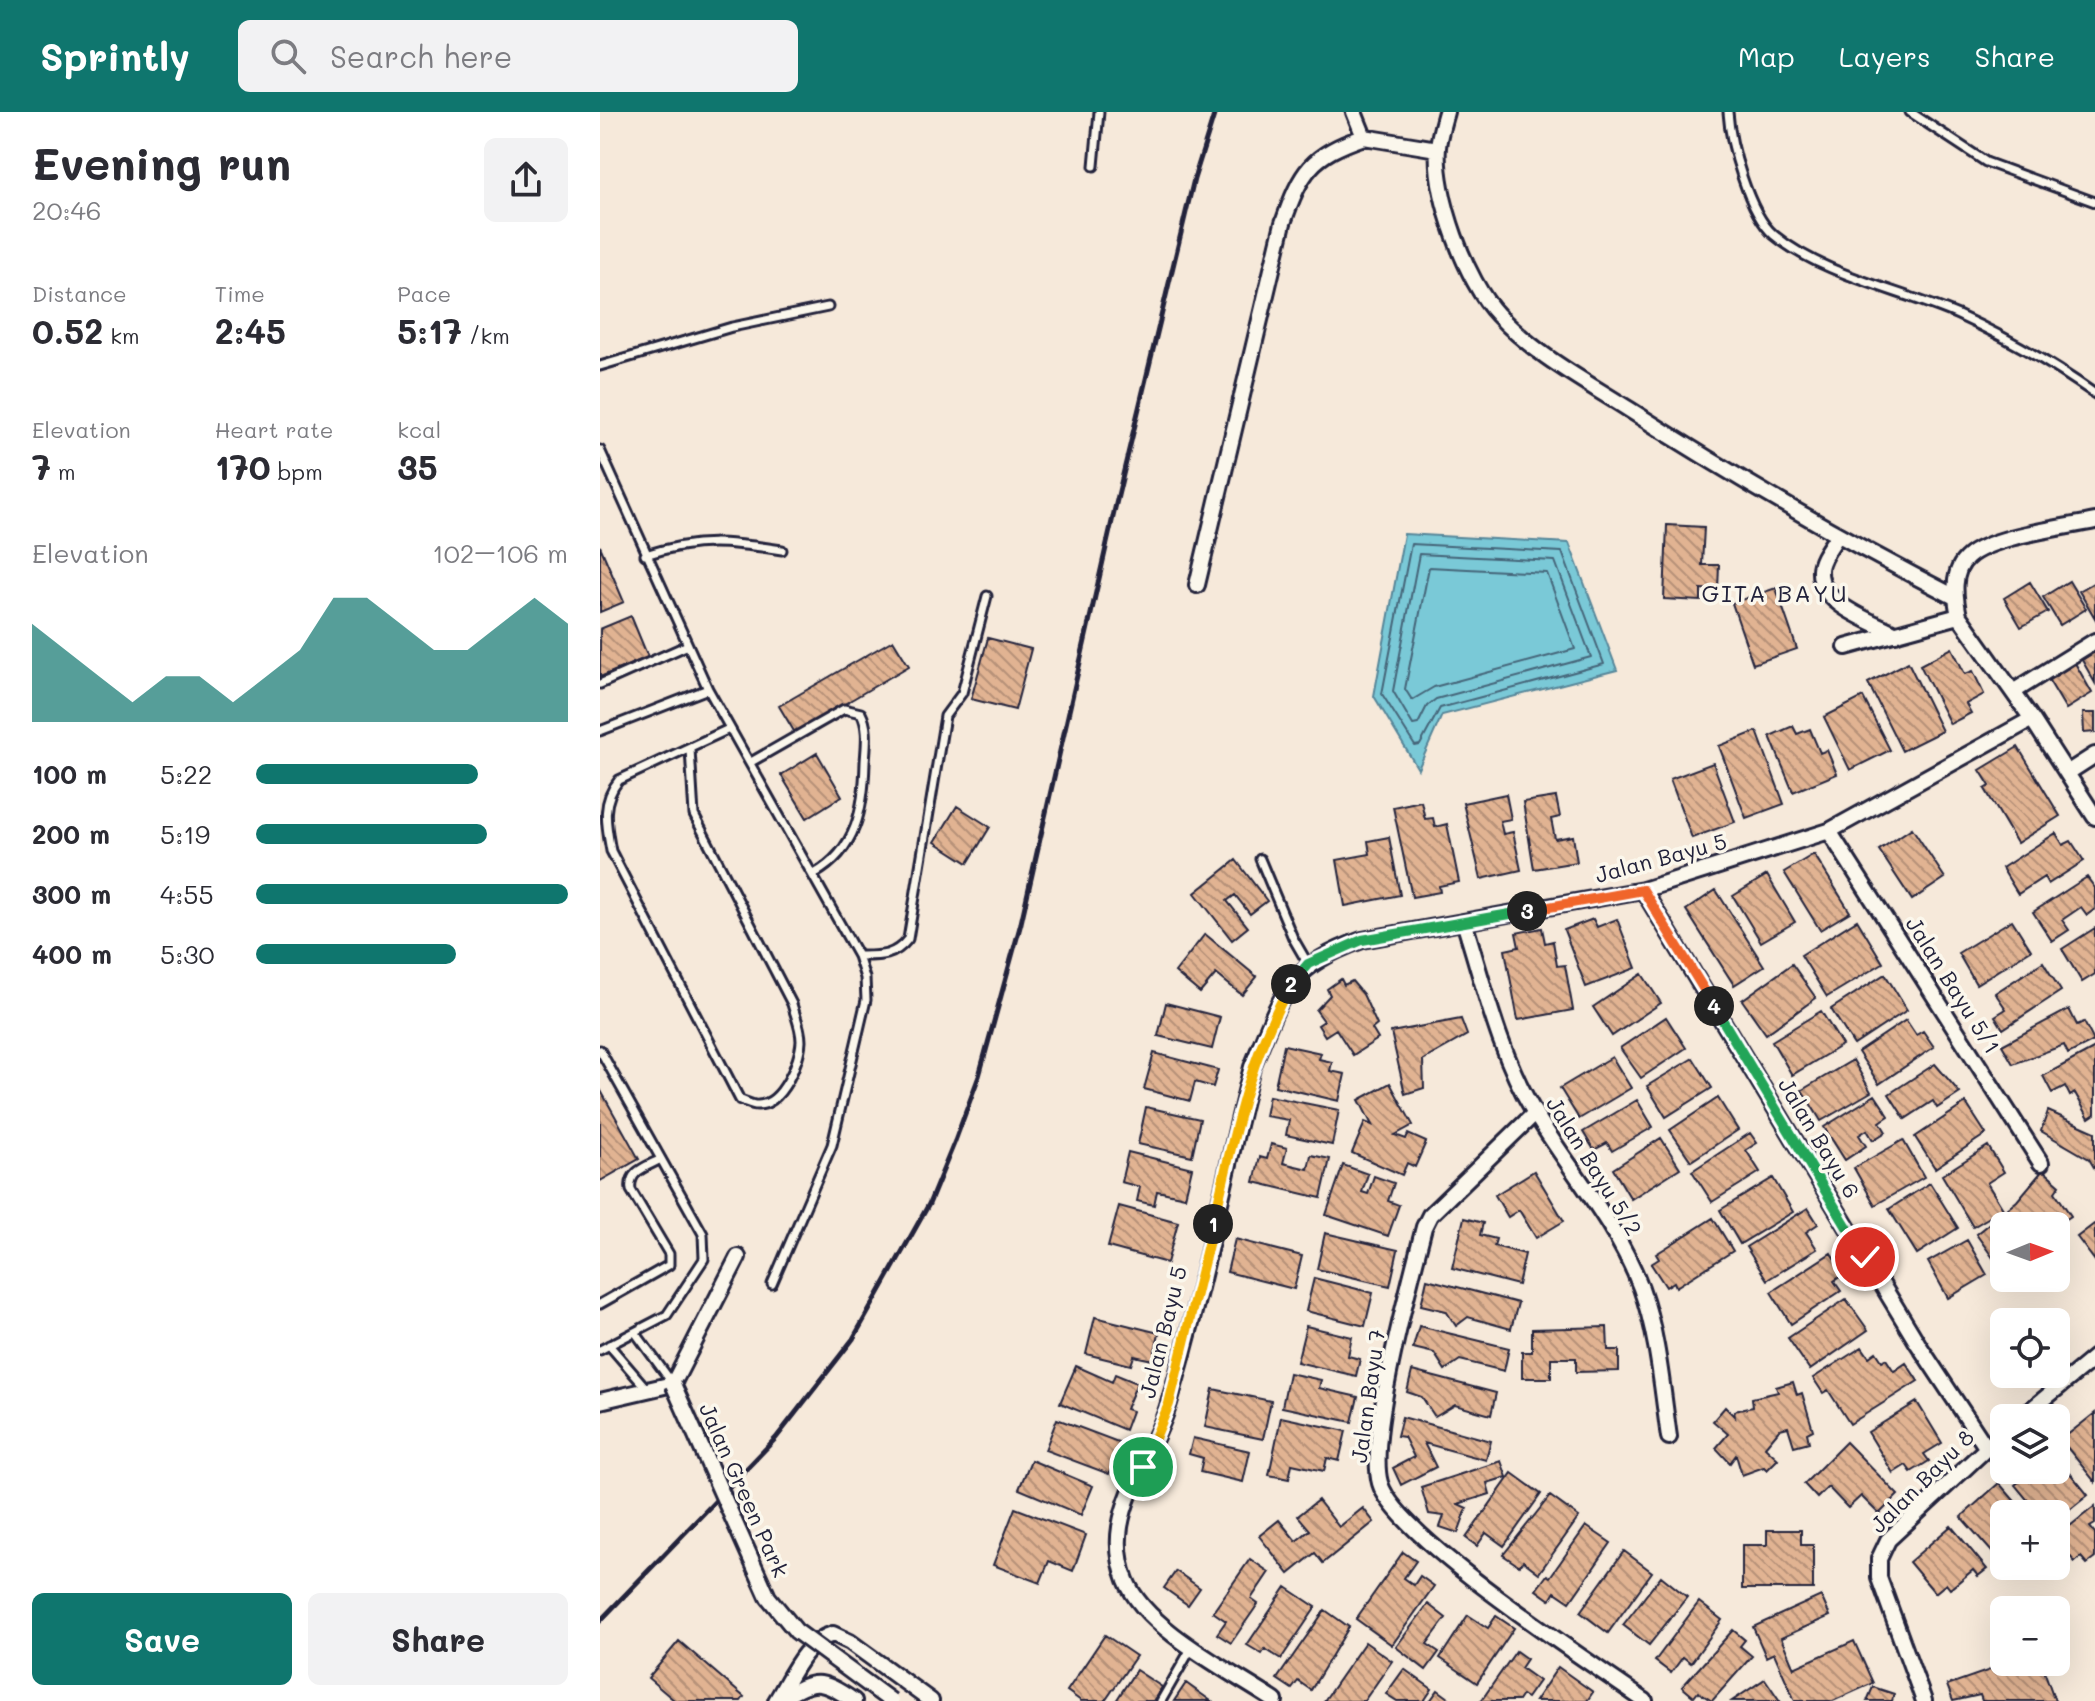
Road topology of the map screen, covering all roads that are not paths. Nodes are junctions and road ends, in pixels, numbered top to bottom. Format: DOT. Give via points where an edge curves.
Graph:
graph roads {
  1 [pos="1099,112"];
  2 [pos="1354,112"];
  3 [pos="1446,112"];
  4 [pos="1728,112"];
  5 [pos="1910,112"];
  6 [pos="1364,137"];
  7 [pos="1437,149"];
  8 [pos="1094,166"];
  9 [pos="2095,202"];
  10 [pos="828,307"];
  11 [pos="600,366"];
  12 [pos="2095,394"];
  13 [pos="600,450"];
  14 [pos="2095,521"];
  15 [pos="1837,536"];
  16 [pos="782,550"];
  17 [pos="645,555"];
  18 [pos="1197,585"];
  19 [pos="987,596"];
  20 [pos="1955,597"];
  21 [pos="1959,616"];
  22 [pos="1896,634"];
  23 [pos="2095,641"];
  24 [pos="688,645"];
  25 [pos="1846,647"];
  26 [pos="600,684"];
  27 [pos="708,689"];
  28 [pos="2013,692"];
  29 [pos="2032,719"];
  30 [pos="729,729"];
  31 [pos="600,731"];
  32 [pos="690,749"];
  33 [pos="2095,755"];
  34 [pos="751,762"];
  35 [pos="2067,773"];
  36 [pos="2095,817"];
  37 [pos="1829,831"];
  38 [pos="1260,859"];
  39 [pos="814,874"];
  40 [pos="1643,890"];
  41 [pos="1464,922"];
  42 [pos="858,956"];
  43 [pos="1308,964"];
  44 [pos="600,1050"];
  45 [pos="1535,1113"];
  46 [pos="661,1159"];
  47 [pos="2041,1163"];
  48 [pos="738,1257"];
  49 [pos="772,1284"];
  50 [pos="600,1304"];
  51 [pos="635,1332"];
  52 [pos="609,1345"];
  53 [pos="600,1350"];
  54 [pos="2095,1357"];
  55 [pos="673,1384"];
  56 [pos="646,1388"];
  57 [pos="600,1401"];
  58 [pos="2038,1404"];
  59 [pos="1669,1437"];
  60 [pos="1990,1444"];
  61 [pos="1986,1447"];
  62 [pos="1193,1646"];
  63 [pos="776,1701"];
  64 [pos="854,1701"];
  65 [pos="891,1701"];
  66 [pos="931,1701"];
  67 [pos="1161,1701"];
  68 [pos="1275,1701"];
  69 [pos="1645,1701"];
  70 [pos="1924,1701"];
  1 -- 8 [label="lane"];
  2 -- 6 [label="street"];
  3 -- 7 [label="street"];
  4 -- 12 [label="lane" via="1746,190 1772,234 1819,261 1959,315 2060,369"];
  5 -- 9 [label="lane" via="1986,162"];
  6 -- 7 [label="street"];
  6 -- 18 [label="street" via="1336,146 1312,162 1296,186"];
  7 -- 15 [label="street" via="1445,204 1465,262 1496,314 1535,349"];
  10 -- 11 [label="lane" via="732,327"];
  13 -- 17 [label="lane"];
  14 -- 20 [label="street" via="1994,544 1967,557 1957,575"];
  15 -- 20 [label="street"];
  15 -- 22 [label="street" via="1819,567 1821,581 1832,598"];
  16 -- 17 [label="lane" via="683,543"];
  17 -- 24 [label="lane"];
  19 -- 42 [label="lane" via="962,693 945,716 908,939 898,951"];
  20 -- 21 [label="street"];
  21 -- 22 [label="street"];
  21 -- 28 [label="street"];
  22 -- 25 [label="street"];
  23 -- 28 [label="street"];
  24 -- 26 [label="lane"];
  24 -- 27 [label="lane"];
  27 -- 30 [label="lane"];
  27 -- 31 [label="lane"];
  28 -- 29 [label="street"];
  29 -- 35 [label="street"];
  29 -- 37 [label="street, Jalan Bayu 5"];
  30 -- 32 [label="lane"];
  30 -- 34 [label="lane"];
  32 -- 32 [label="lane" via="694,815 799,1025 794,1067 773,1100 757,1106 740,1100 611,851 607,795 619,780"];
  33 -- 35 [label="street"];
  34 -- 39 [label="lane"];
  34 -- 39 [label="lane" via="844,709 861,713 866,737 861,813 840,856"];
  35 -- 36 [label="street"];
  37 -- 40 [label="street, Jalan Bayu 5"];
  37 -- 47 [label="street, Jalan Bayu 5/1"];
  38 -- 43 [label="lane"];
  39 -- 42 [label="lane"];
  40 -- 41 [label="street, Jalan Bayu 5"];
  40 -- 61 [label="street, Jalan Bayu 6"];
  41 -- 43 [label="street, Jalan Bayu 5" via="1362,940"];
  41 -- 45 [label="street, Jalan Bayu 5/2" via="1506,1055"];
  42 -- 49 [label="lane" via="866,1000 832,1145"];
  43 -- 62 [label="street, Jalan Bayu 5" via="1274,1014 1252,1067 1169,1404 1120,1525 1118,1555 1127,1584 1142,1607"];
  44 -- 46 [label="lane"];
  45 -- 59 [label="street, Jalan Bayu 5/2" via="1601,1214 1640,1286"];
  45 -- 69 [label="street, Jalan Bayu 7" via="1430,1215 1424,1227 1381,1427 1379,1481 1387,1501 1423,1540"];
  46 -- 50 [label="lane" via="629,1181 669,1254 669,1265"];
  46 -- 51 [label="lane" via="706,1248 667,1315"];
  48 -- 55 [label="street"];
  51 -- 52 [label="lane"];
  51 -- 55 [label="lane"];
  52 -- 53 [label="lane"];
  52 -- 56 [label="lane"];
  54 -- 58 [label="street"];
  55 -- 56 [label="street"];
  55 -- 65 [label="street, Jalan Green Park, bridge" via="768,1597 796,1631"];
  56 -- 57 [label="street"];
  60 -- 61 [label="street, Jalan Bayu 8"];
  61 -- 70 [label="street, Jalan Bayu 8" via="1888,1540 1879,1559 1879,1578"];
  62 -- 67 [label="lane"];
  62 -- 68 [label="street, Jalan Bayu 5"];
  63 -- 64 [label="street" via="814,1681 827,1683"];
  63 -- 66 [label="street" via="804,1655 820,1638 833,1634"];
}
